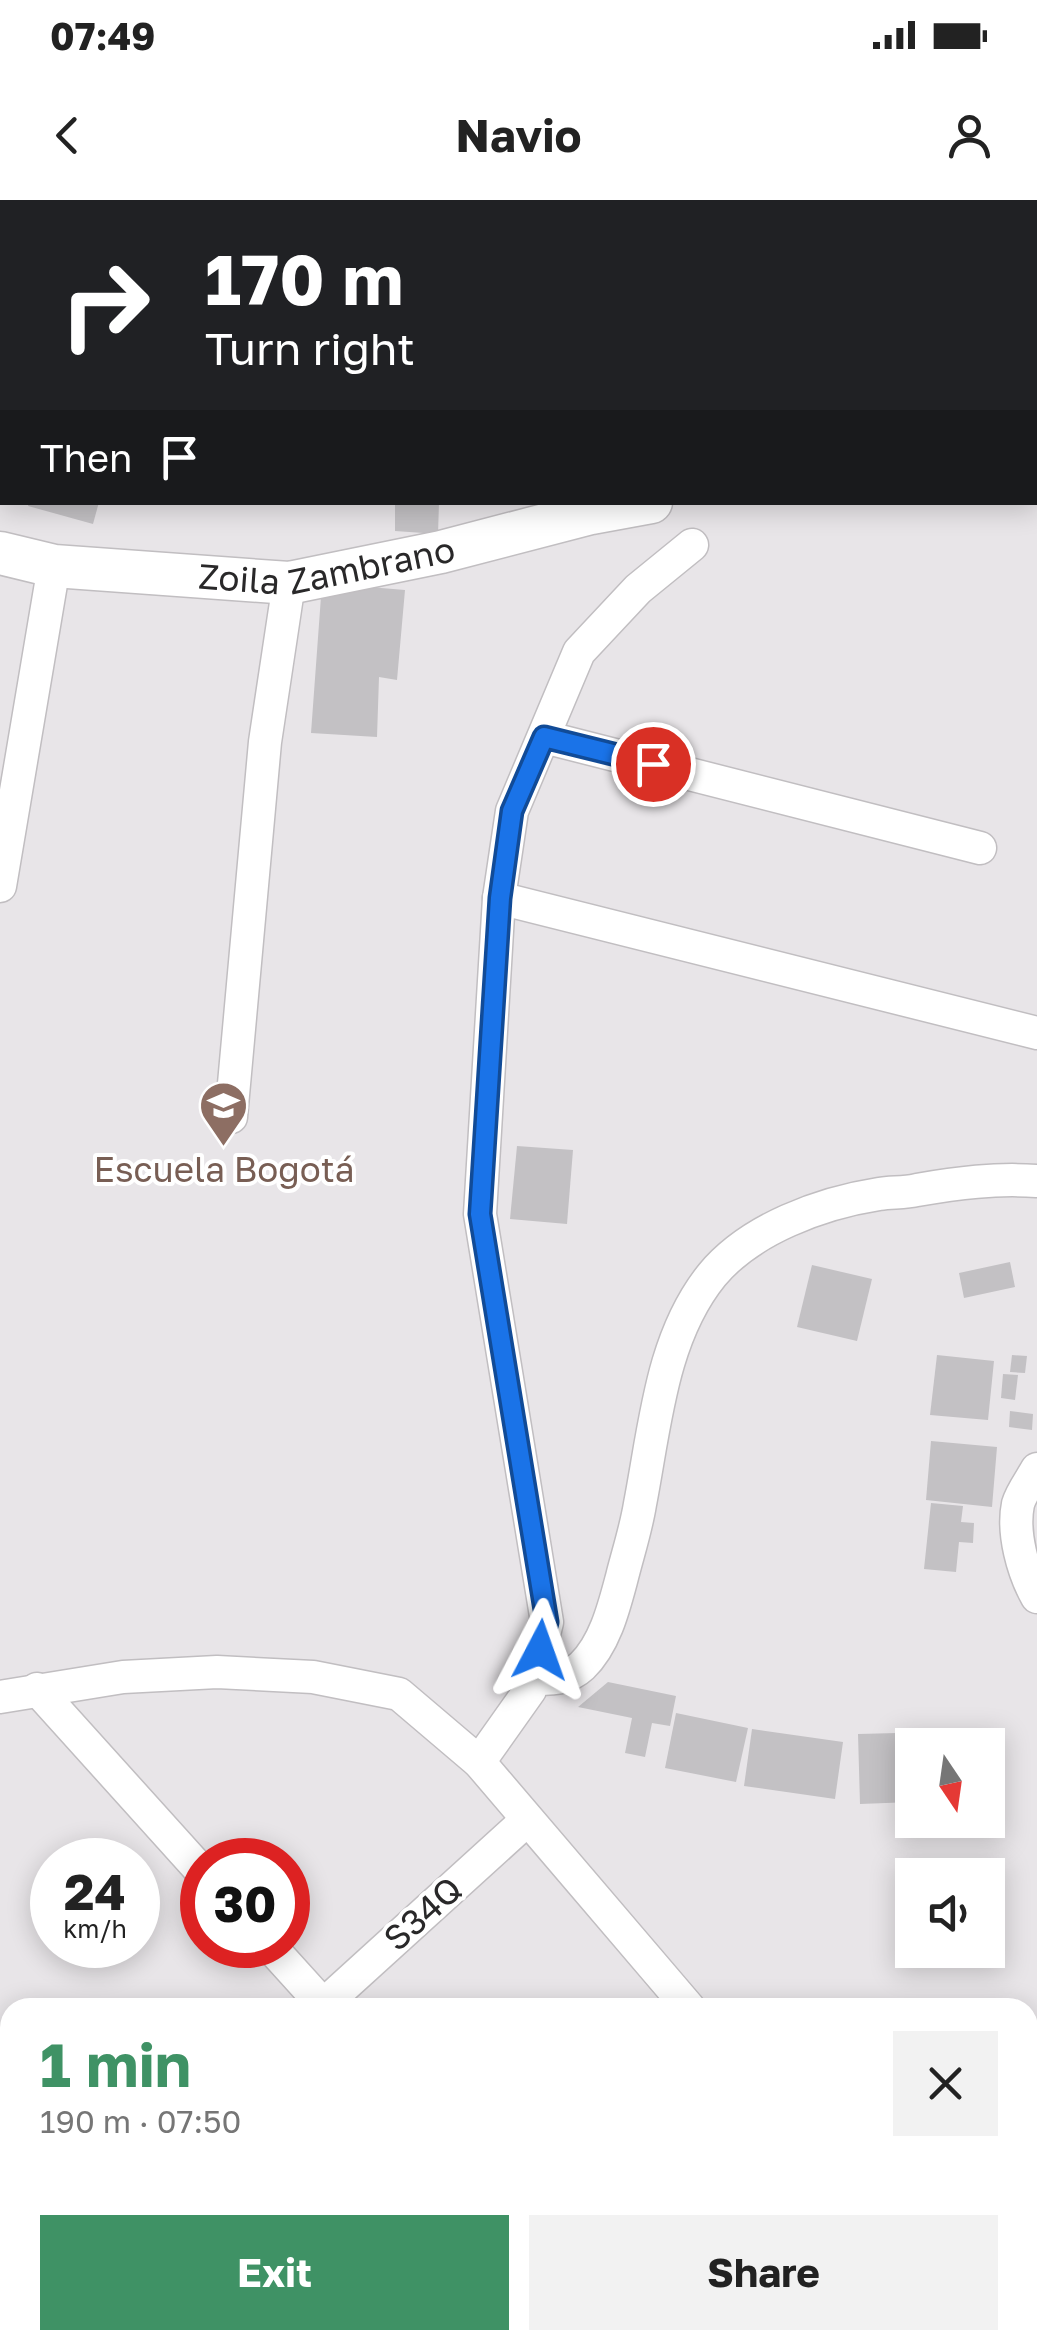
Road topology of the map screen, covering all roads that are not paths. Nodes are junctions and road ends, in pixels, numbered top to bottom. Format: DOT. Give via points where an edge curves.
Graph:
graph roads {
  1 [pos="637,505"];
  2 [pos="692,544"];
  3 [pos="0,554"];
  4 [pos="54,566"];
  5 [pos="290,583"];
  6 [pos="544,737"];
  7 [pos="980,848"];
  8 [pos="0,886"];
  9 [pos="500,898"];
  10 [pos="1037,1033"];
  11 [pos="231,1117"];
  12 [pos="1037,1180"];
  13 [pos="1037,1469"];
  14 [pos="1037,1597"];
  15 [pos="533,1678"];
  16 [pos="37,1689"];
  17 [pos="0,1697"];
  18 [pos="480,1762"];
  19 [pos="527,1820"];
  20 [pos="180,1848"];
  21 [pos="289,1968"];
  22 [pos="316,1998"];
  23 [pos="332,1998"];
  24 [pos="680,1998"];
  1 -- 5 [label="street, Zoila Zambrano"];
  2 -- 6 [label="street" via="579,652"];
  3 -- 4 [label="street, Zoila Zambrano"];
  4 -- 5 [label="street, Zoila Zambrano"];
  4 -- 8 [label="street"];
  5 -- 11 [label="street" via="265,742"];
  6 -- 7 [label="street"];
  6 -- 9 [label="street" via="512,811"];
  9 -- 10 [label="street"];
  9 -- 15 [label="street" via="480,1214 547,1622"];
  12 -- 15 [label="street" via="949,1184 844,1202 783,1224 733,1254 698,1294 674,1347 612,1615 582,1667 560,1678"];
  13 -- 14 [label="street" via="1018,1503 1018,1533"];
  15 -- 18 [label="street"];
  16 -- 17 [label="street"];
  16 -- 18 [label="street" via="217,1672 314,1677 399,1694"];
  16 -- 20 [label="street"];
  18 -- 19 [label="street"];
  19 -- 23 [label="street, S34Q"];
  19 -- 24 [label="street"];
  21 -- 22 [label="street"];
}
